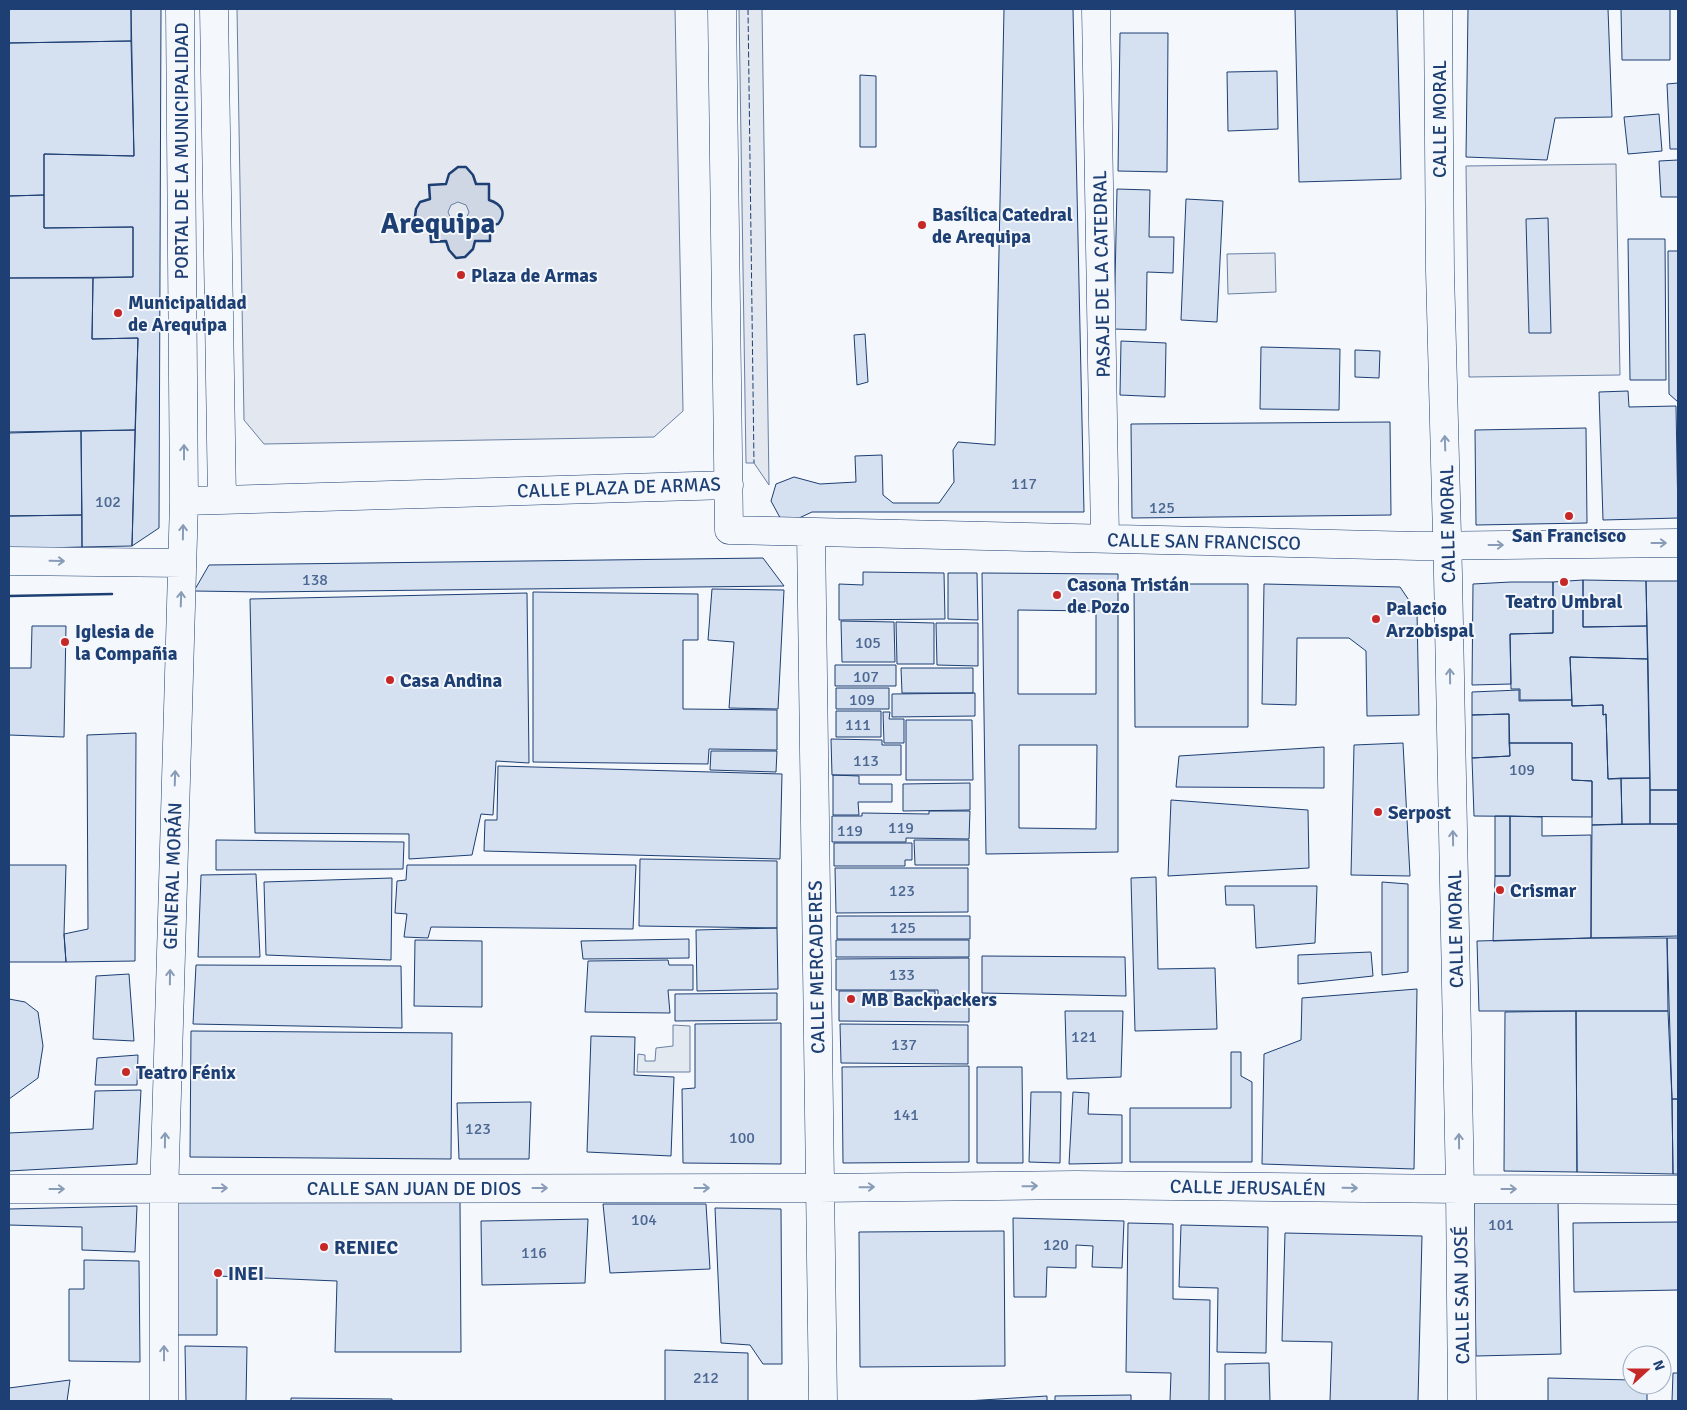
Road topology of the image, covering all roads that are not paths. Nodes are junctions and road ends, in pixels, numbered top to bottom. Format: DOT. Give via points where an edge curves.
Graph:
graph roads {
  1 [pos="180,9"];
  2 [pos="214,9"];
  3 [pos="722,9"];
  4 [pos="1096,9"];
  5 [pos="1438,9"];
  6 [pos="729,485"];
  7 [pos="222,500"];
  8 [pos="184,501"];
  9 [pos="811,532"];
  10 [pos="1105,538"];
  11 [pos="1678,543"];
  12 [pos="1447,546"];
  13 [pos="9,561"];
  14 [pos="182,563"];
  15 [pos="9,1188"];
  16 [pos="164,1188"];
  17 [pos="819,1188"];
  18 [pos="1460,1190"];
  19 [pos="1678,1190"];
  20 [pos="164,1401"];
  21 [pos="822,1401"];
  22 [pos="1462,1401"];
  8 -- 1 [label="street, PORTAL DE LA MUNICIPALIDAD, one-way"];
  2 -- 7 [label="street"];
  3 -- 6 [label="street, CALLE PLAZA DE ARMAS"];
  4 -- 10 [label="street, PASAJE DE LA CATEDRAL"];
  12 -- 5 [label="street, CALLE MORAL, one-way"];
  6 -- 7 [label="street, CALLE PLAZA DE ARMAS"];
  6 -- 9 [label="street, CALLE SAN FRANCISCO" via="729,530"];
  7 -- 8 [label="street, CALLE PLAZA DE ARMAS"];
  14 -- 8 [label="street, PORTAL DE LA MUNICIPALIDAD, one-way"];
  9 -- 10 [label="street, CALLE SAN FRANCISCO"];
  9 -- 17 [label="street, CALLE MERCADERES"];
  10 -- 12 [label="street, CALLE SAN FRANCISCO"];
  12 -- 11 [label="street, CALLE SAN FRANCISCO, one-way"];
  18 -- 12 [label="street, CALLE MORAL, one-way"];
  13 -- 14 [label="street, one-way"];
  16 -- 14 [label="street, GENERAL MORÁN, one-way"];
  15 -- 16 [label="street, CALLE SAN JUAN DE DIOS, one-way"];
  16 -- 17 [label="street, CALLE SAN JUAN DE DIOS, one-way"];
  20 -- 16 [label="street, GENERAL MORÁN, one-way"];
  17 -- 18 [label="street, CALLE JERUSALÉN, one-way" via="1075,1185"];
  17 -- 21 [label="street, CALLE MERCADERES"];
  18 -- 19 [label="street, CALLE JERUSALÉN, one-way"];
  18 -- 22 [label="street, CALLE SAN JOSÉ"];
}
